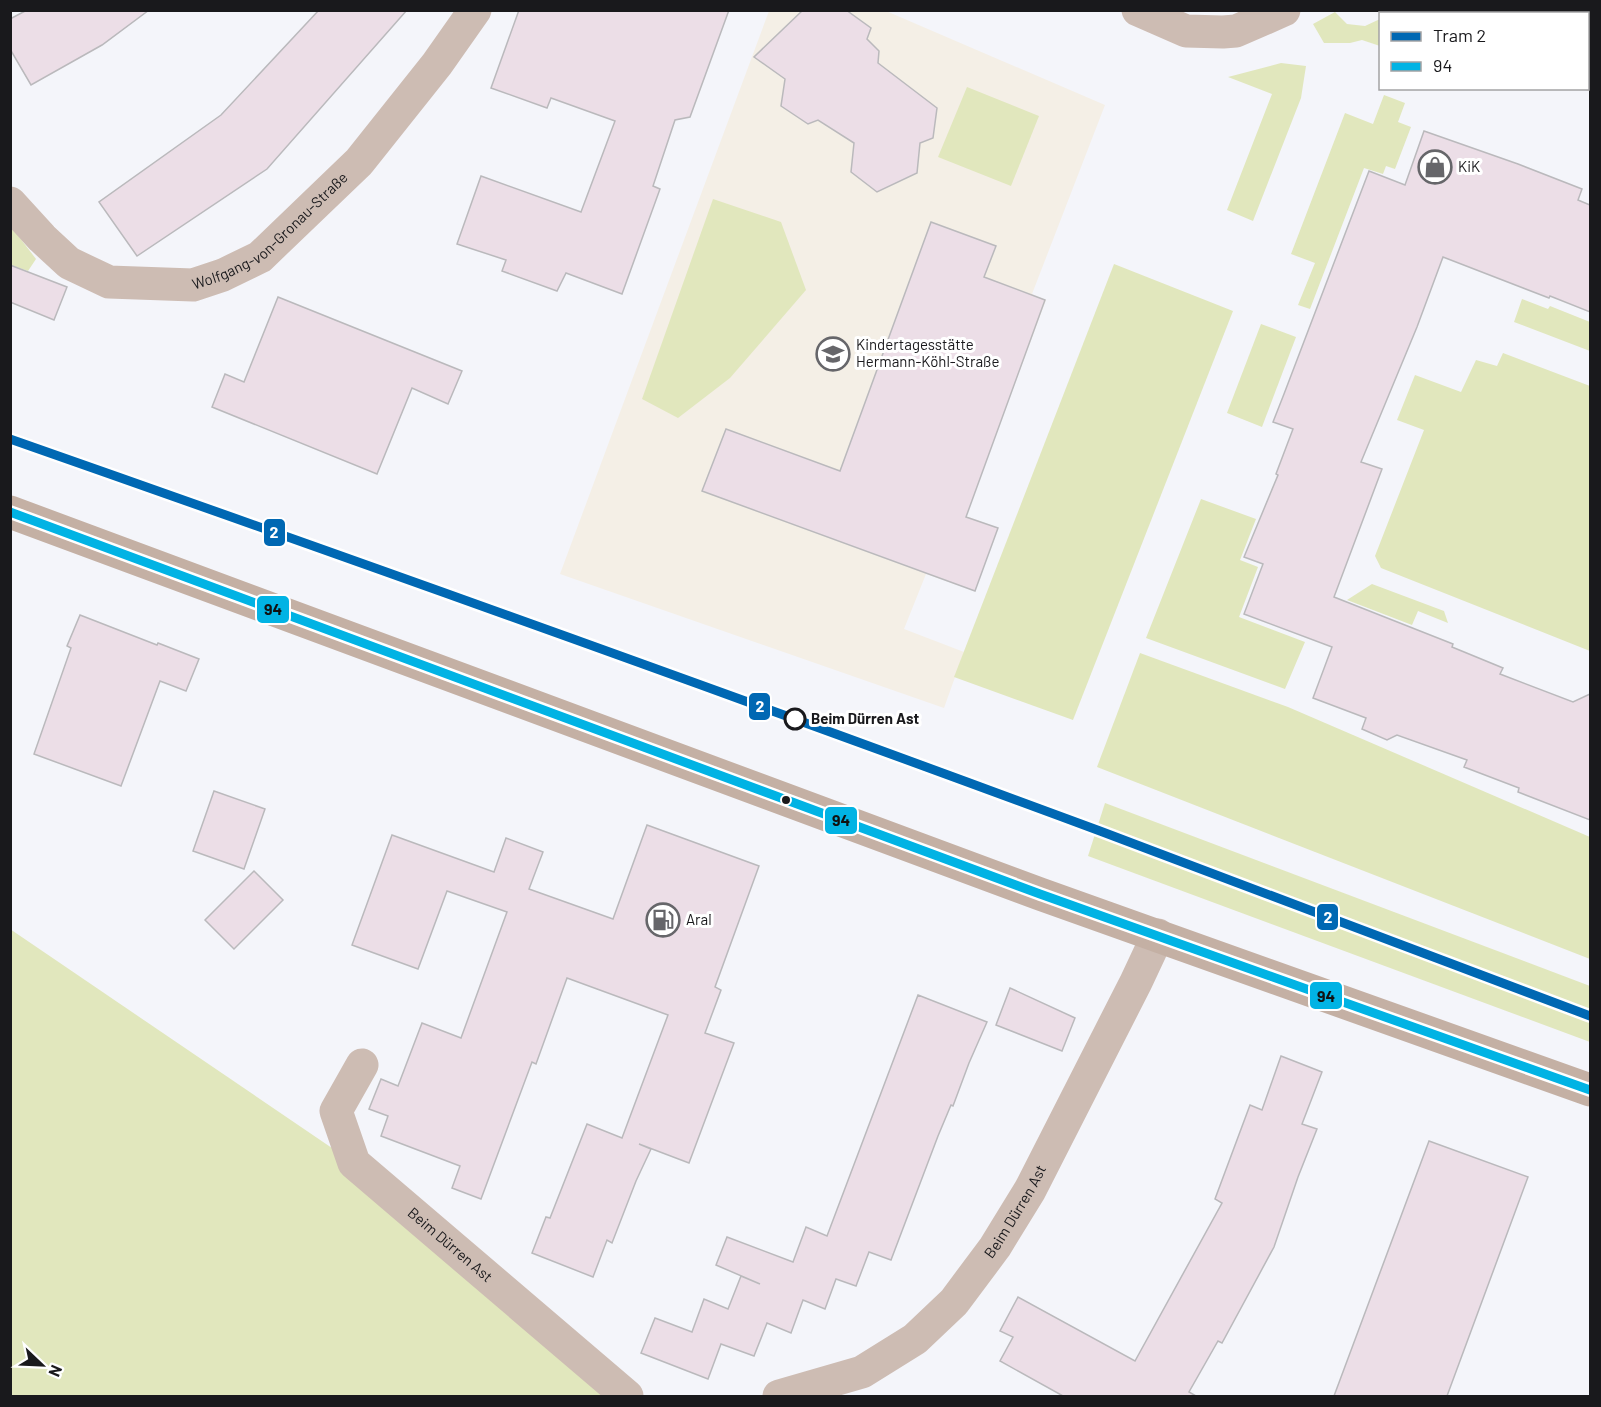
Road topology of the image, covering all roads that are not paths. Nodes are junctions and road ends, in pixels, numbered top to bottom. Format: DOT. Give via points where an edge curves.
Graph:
graph roads {
  1 [pos="475,10"];
  2 [pos="1138,10"];
  3 [pos="1284,10"];
  4 [pos="10,203"];
  5 [pos="10,512"];
  6 [pos="1158,935"];
  7 [pos="362,1065"];
  8 [pos="1590,1089"];
  9 [pos="627,1396"];
  10 [pos="779,1396"];
  1 -- 4 [label="street, Wolfgang-von-Gronau-Straße" via="359,162 260,257 223,275 193,285 110,282 69,263"];
  2 -- 3 [label="street" via="1186,31 1223,32 1236,31"];
  5 -- 6 [label="main road"];
  6 -- 8 [label="main road"];
  6 -- 10 [label="street, Beim Dürren Ast" via="1030,1190 995,1247 954,1302 915,1339 862,1372"];
  7 -- 9 [label="street, Beim Dürren Ast" via="336,1111 354,1163"];
}
